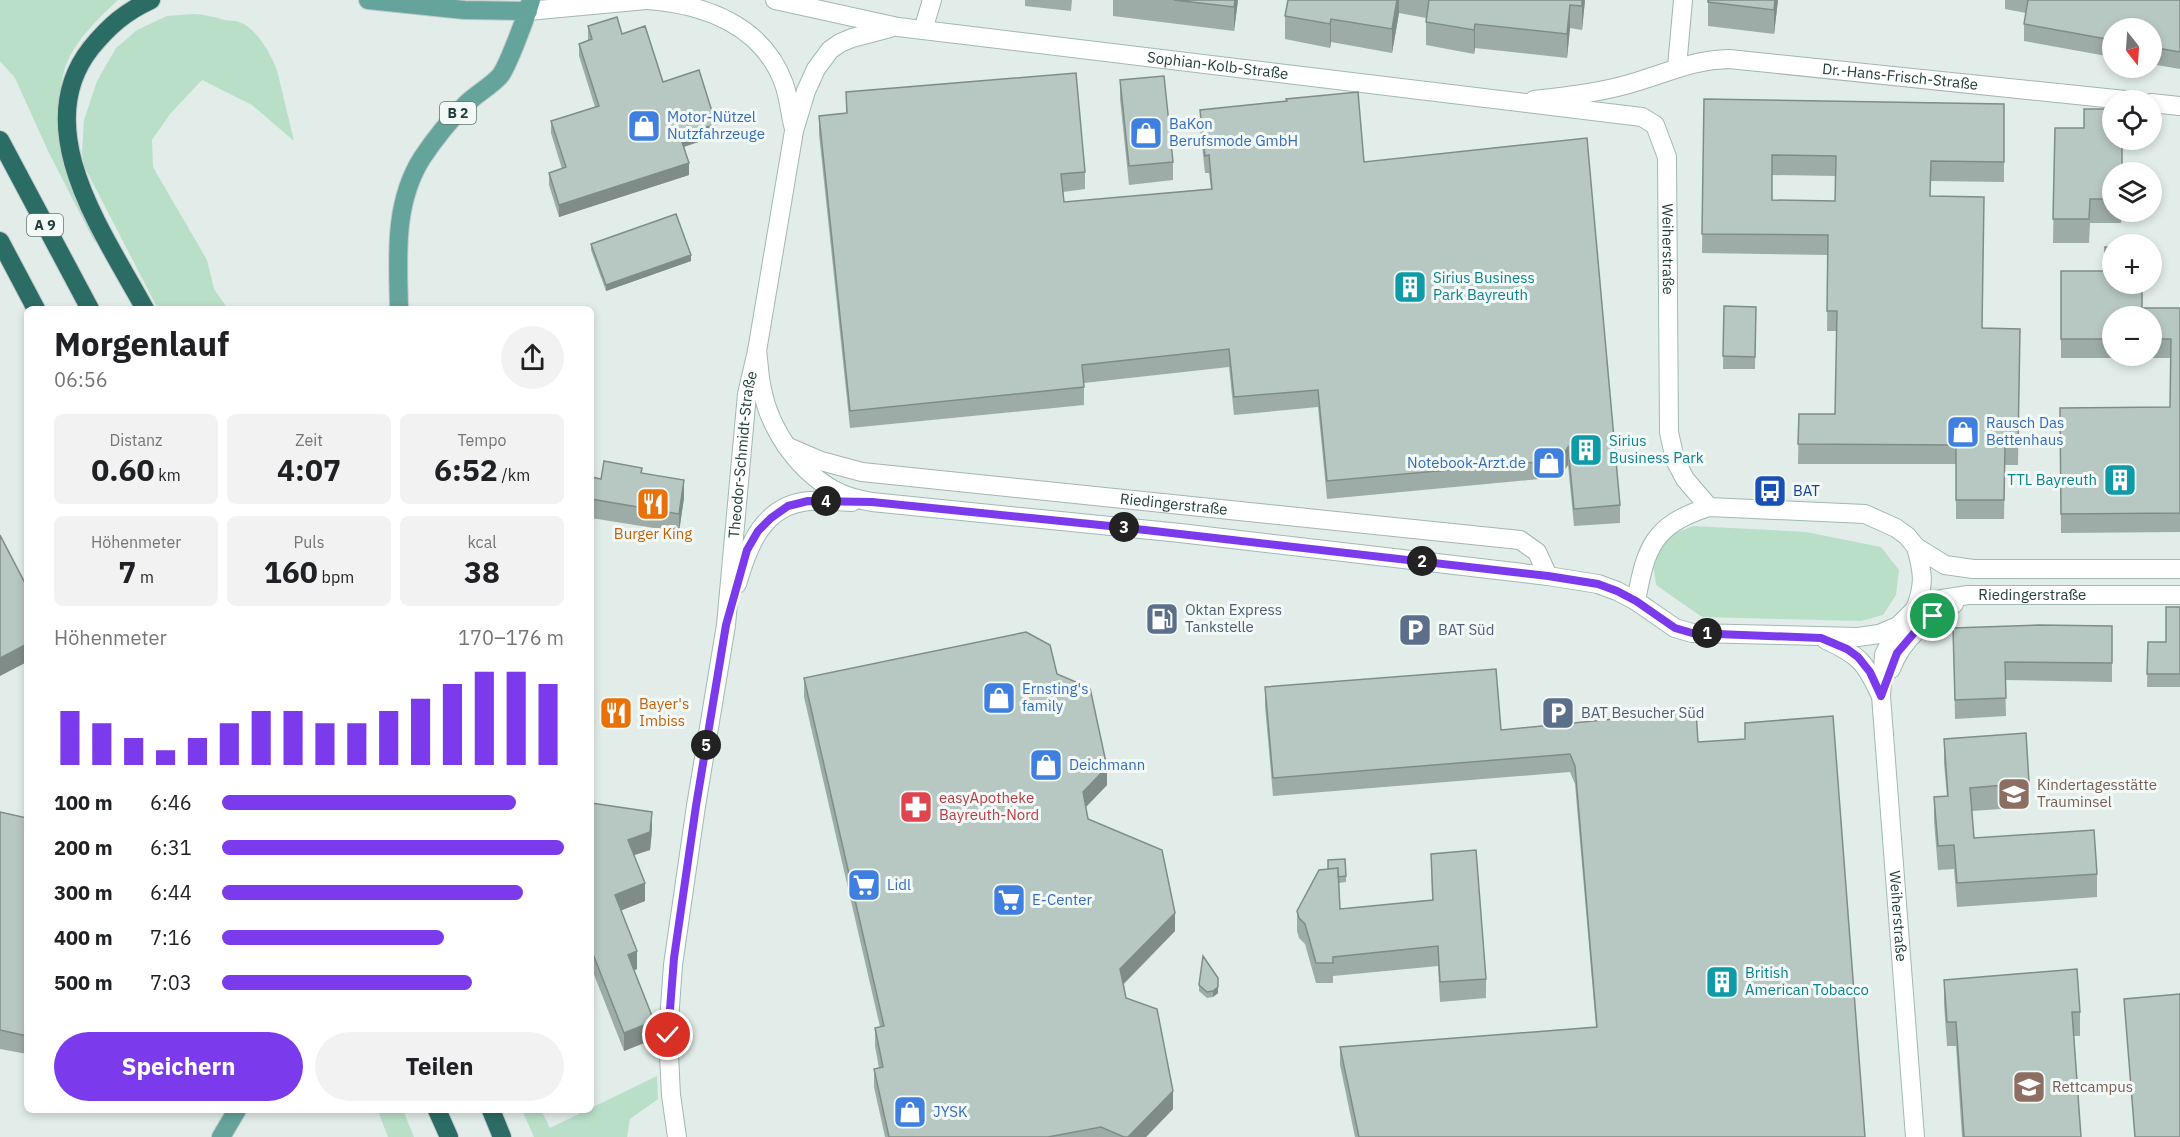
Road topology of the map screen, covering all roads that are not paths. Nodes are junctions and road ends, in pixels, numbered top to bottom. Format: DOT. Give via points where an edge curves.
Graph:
graph roads {
  1 [pos="151,0"];
  2 [pos="368,0"];
  3 [pos="646,0"];
  4 [pos="775,0"];
  5 [pos="932,0"];
  6 [pos="1683,0"];
  7 [pos="530,5"];
  8 [pos="897,27"];
  9 [pos="923,30"];
  10 [pos="1677,67"];
  11 [pos="2102,98"];
  12 [pos="1514,103"];
  13 [pos="2162,104"];
  14 [pos="2180,106"];
  15 [pos="794,131"];
  16 [pos="0,140"];
  17 [pos="0,241"];
  18 [pos="34,306"];
  19 [pos="88,306"];
  20 [pos="143,306"];
  21 [pos="399,306"];
  22 [pos="757,351"];
  23 [pos="786,446"];
  24 [pos="872,502"];
  25 [pos="1708,507"];
  26 [pos="1916,547"];
  27 [pos="2180,569"];
  28 [pos="1548,576"];
  29 [pos="2180,579"];
  30 [pos="2148,595"];
  31 [pos="2180,595"];
  32 [pos="1968,596"];
  33 [pos="1636,601"];
  34 [pos="1915,609"];
  35 [pos="726,625"];
  36 [pos="1898,626"];
  37 [pos="1821,638"];
  38 [pos="1881,696"];
  39 [pos="235,1113"];
  40 [pos="438,1113"];
  41 [pos="492,1113"];
  42 [pos="220,1137"];
  43 [pos="449,1137"];
  44 [pos="502,1137"];
  45 [pos="677,1137"];
  46 [pos="1915,1137"];
  1 -- 20 [label="highway" via="128,11 83,58 68,94 66,120 72,164 82,191"];
  2 -- 7 [label="main road" via="464,10"];
  3 -- 7 [label="main road"];
  3 -- 15 [label="main road" via="710,11 738,25 757,41 784,84"];
  4 -- 8 [label="main road"];
  5 -- 9 [label="main road"];
  6 -- 10 [label="main road"];
  7 -- 21 [label="main road, B 2" via="501,74 465,105 421,159 403,205 398,236"];
  8 -- 9 [label="main road, Sophian-Kolb-Straße"];
  8 -- 15 [label="main road" via="852,38 830,50 820,61 806,91"];
  9 -- 12 [label="main road, Sophian-Kolb-Straße"];
  10 -- 11 [label="main road, Dr.-Hans-Frisch-Straße" via="1729,59"];
  10 -- 12 [label="main road" via="1639,82 1587,94"];
  12 -- 25 [label="main road, Weiherstraße" via="1642,117 1655,124 1667,157 1669,432 1675,460 1685,480"];
  13 -- 14 [label="main road"];
  15 -- 22 [label="main road, Theodor-Schmidt-Straße"];
  16 -- 19 [label="highway, A 9"];
  17 -- 18 [label="highway"];
  22 -- 23 [label="main road, Riedingerstraße" via="762,389"];
  22 -- 35 [label="main road, Theodor-Schmidt-Straße" via="747,393"];
  23 -- 24 [label="main road, Riedingerstraße" via="817,479 839,492"];
  23 -- 28 [label="main road, Riedingerstraße" via="862,472 1520,540 1537,552"];
  24 -- 28 [label="main road, Riedingerstraße"];
  24 -- 35 [label="main road" via="808,501 788,506 771,518 747,550"];
  25 -- 26 [label="main road, Riedingerstraße" via="1865,514 1896,528"];
  25 -- 33 [label="main road" via="1686,514 1655,539 1648,550"];
  26 -- 27 [label="main road, Riedingerstraße" via="1945,565 1973,569"];
  26 -- 34 [label="main road" via="1923,573"];
  28 -- 33 [label="main road, Riedingerstraße" via="1598,584"];
  29 -- 30 [label="main road"];
  30 -- 31 [label="main road, Riedingerstraße"];
  30 -- 32 [label="main road, Riedingerstraße"];
  32 -- 34 [label="main road, Riedingerstraße" via="1942,599"];
  32 -- 38 [label="main road" via="1933,616 1914,633 1897,653"];
  33 -- 37 [label="main road, Riedingerstraße" via="1675,628 1692,633"];
  34 -- 36 [label="main road, Riedingerstraße"];
  35 -- 45 [label="main road, Theodor-Schmidt-Straße" via="673,965 668,1035"];
  36 -- 37 [label="main road, Riedingerstraße" via="1879,634"];
  36 -- 38 [label="main road" via="1884,655"];
  37 -- 38 [label="main road" via="1858,657"];
  38 -- 46 [label="main road, Weiherstraße"];
  39 -- 42 [label="main road"];
  40 -- 43 [label="highway"];
  41 -- 44 [label="highway"];
}
